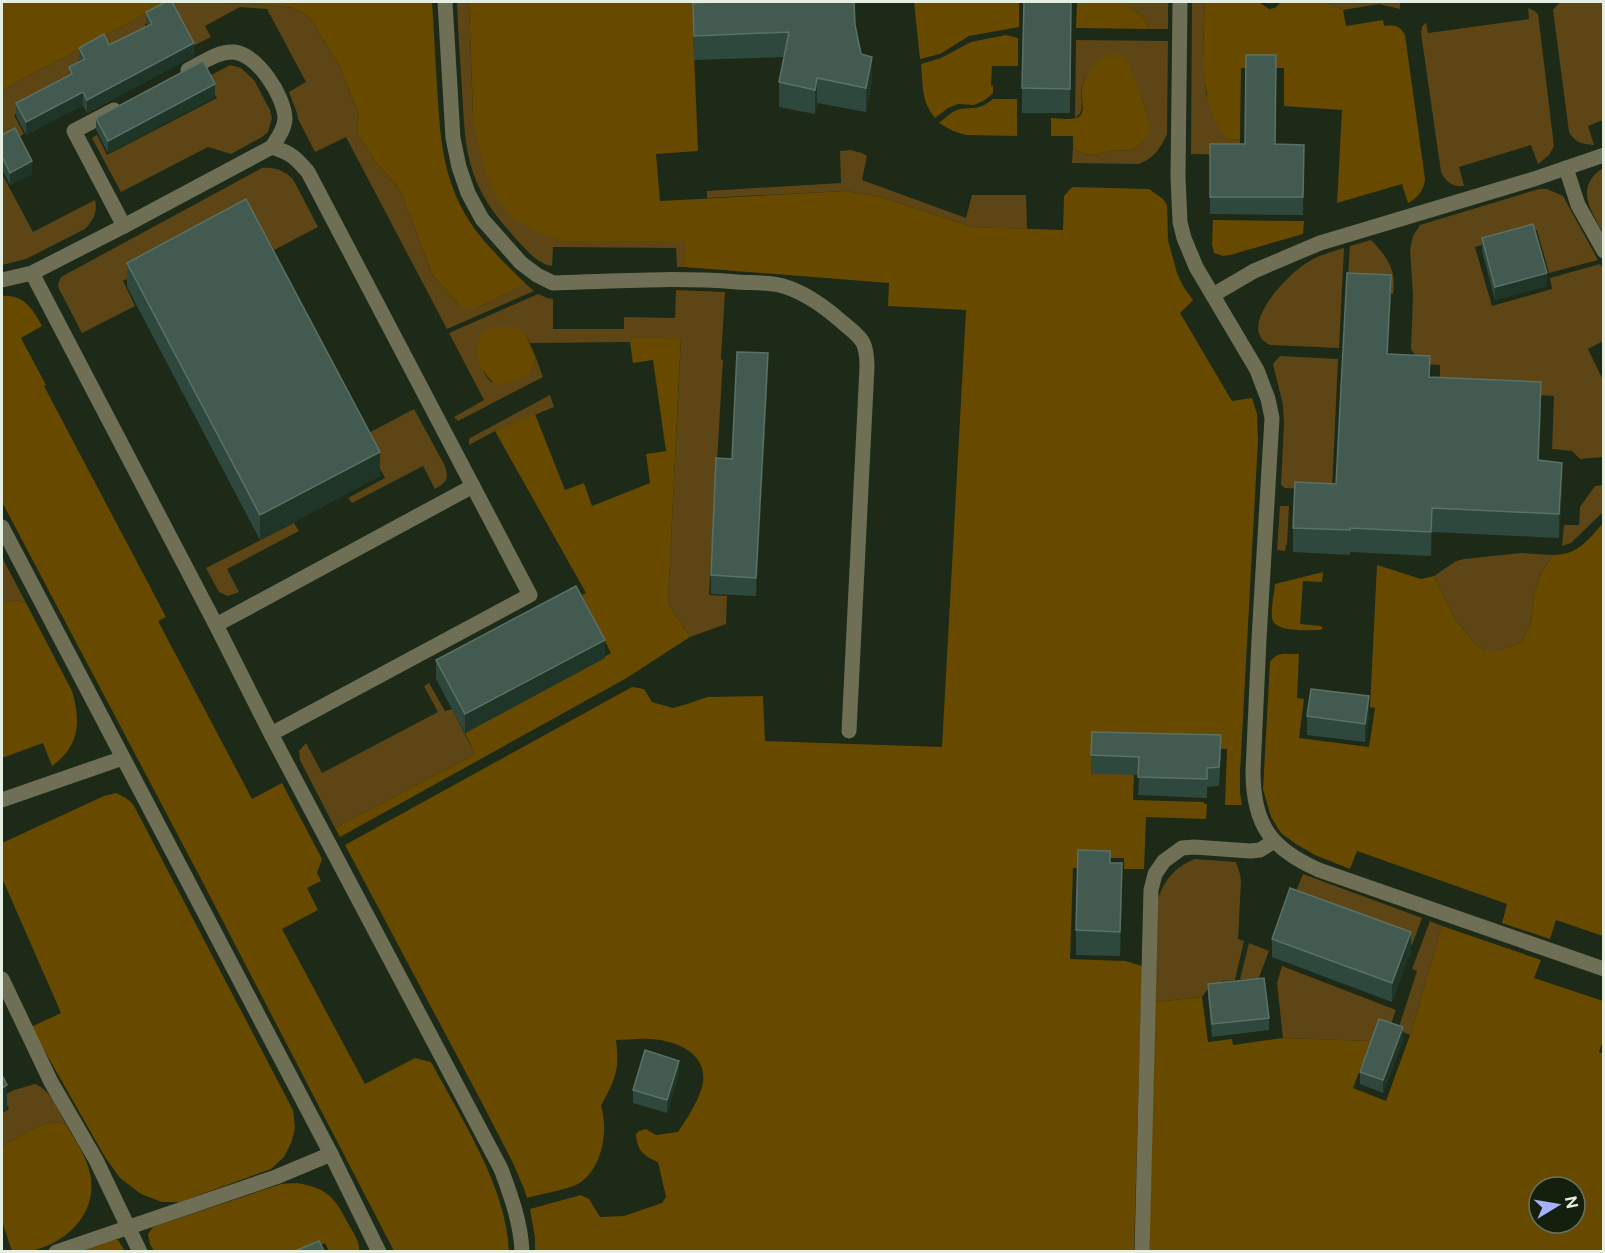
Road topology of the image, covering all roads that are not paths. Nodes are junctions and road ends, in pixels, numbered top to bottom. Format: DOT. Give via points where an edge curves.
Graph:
graph roads {
  1 [pos="445,2"];
  2 [pos="1180,2"];
  3 [pos="176,77"];
  4 [pos="125,104"];
  5 [pos="272,147"];
  6 [pos="1604,155"];
  7 [pos="1566,168"];
  8 [pos="124,226"];
  9 [pos="1604,251"];
  10 [pos="32,273"];
  11 [pos="2,280"];
  12 [pos="1213,295"];
  13 [pos="473,486"];
  14 [pos="2,527"];
  15 [pos="216,625"];
  16 [pos="849,731"];
  17 [pos="271,734"];
  18 [pos="123,758"];
  19 [pos="2,800"];
  20 [pos="1274,841"];
  21 [pos="1604,969"];
  22 [pos="2,979"];
  23 [pos="331,1154"];
  24 [pos="129,1227"];
  25 [pos="56,1251"];
  26 [pos="140,1251"];
  27 [pos="379,1251"];
  28 [pos="522,1251"];
  29 [pos="1142,1251"];
  1 -- 16 [label="lane" via="453,138 459,167 482,219 521,263 553,283 685,280 781,286 802,294 836,316 865,346"];
  2 -- 12 [label="lane" via="1180,222 1196,267"];
  3 -- 5 [label="lane" via="217,55 236,52 247,56 265,72 282,104 285,120"];
  4 -- 8 [label="lane" via="74,131"];
  5 -- 8 [label="lane"];
  5 -- 13 [label="lane" via="287,152 308,172"];
  6 -- 7 [label="lane"];
  7 -- 9 [label="lane" via="1578,205"];
  7 -- 12 [label="lane" via="1320,243 1254,271"];
  8 -- 10 [label="lane"];
  10 -- 11 [label="lane"];
  10 -- 15 [label="lane"];
  12 -- 20 [label="lane" via="1257,370 1272,418 1253,790 1262,825"];
  13 -- 15 [label="lane"];
  13 -- 17 [label="lane" via="530,595"];
  14 -- 18 [label="lane"];
  15 -- 17 [label="lane"];
  17 -- 28 [label="lane" via="501,1169 518,1220"];
  18 -- 19 [label="lane"];
  18 -- 23 [label="lane"];
  20 -- 21 [label="lane" via="1301,862 1319,870"];
  20 -- 29 [label="lane" via="1250,851 1182,848 1164,861 1155,874 1151,890"];
  22 -- 24 [label="lane" via="51,1082"];
  23 -- 24 [label="lane"];
  23 -- 27 [label="lane"];
  24 -- 25 [label="lane"];
  24 -- 26 [label="lane"];
}
